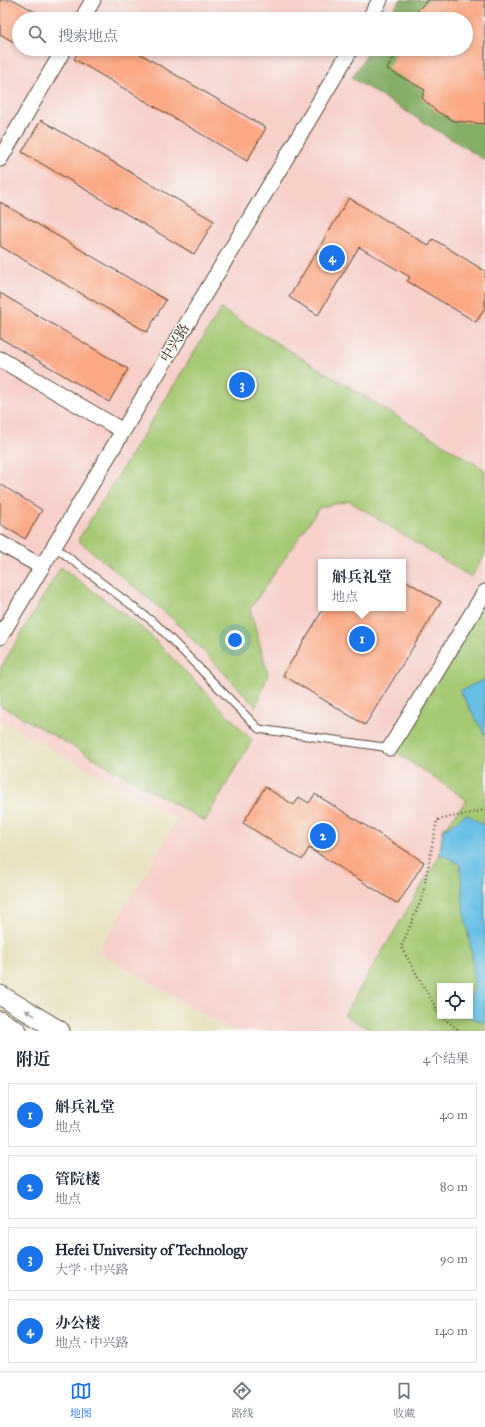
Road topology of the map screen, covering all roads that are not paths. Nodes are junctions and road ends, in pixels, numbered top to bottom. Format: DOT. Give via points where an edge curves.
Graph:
graph roads {
  1 [pos="93,0"];
  2 [pos="380,0"];
  3 [pos="86,12"];
  4 [pos="373,12"];
  5 [pos="60,56"];
  6 [pos="347,56"];
  7 [pos="0,159"];
  8 [pos="0,359"];
  9 [pos="123,431"];
  10 [pos="0,543"];
  11 [pos="55,547"];
  12 [pos="42,567"];
  13 [pos="485,592"];
  14 [pos="0,637"];
  15 [pos="390,748"];
  16 [pos="0,995"];
  17 [pos="0,1021"];
  18 [pos="17,1031"];
  19 [pos="60,1031"];
  1 -- 3 [label="street"];
  2 -- 4 [label="street"];
  5 -- 7 [label="street"];
  6 -- 9 [label="street, 中兴路"];
  8 -- 9 [label="street"];
  9 -- 11 [label="street, 中兴路"];
  10 -- 12 [label="street"];
  11 -- 12 [label="street, 中兴路"];
  11 -- 15 [label="lane" via="156,624 260,729"];
  12 -- 14 [label="street, 中兴路"];
  13 -- 15 [label="street"];
  19 -- 16 [label="street, one-way"];
  17 -- 18 [label="street"];
}
